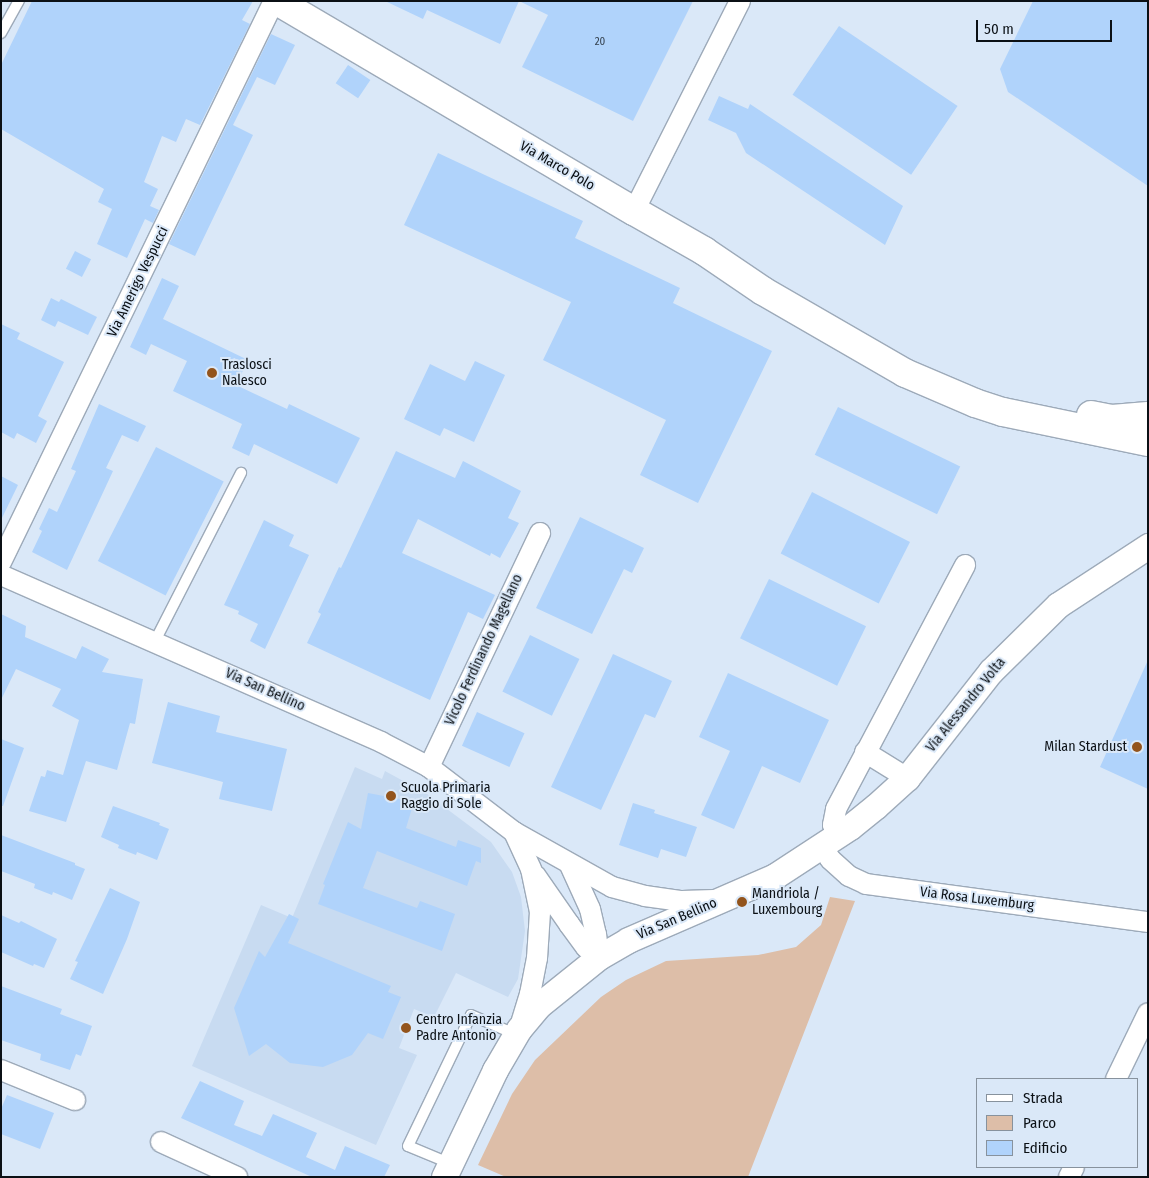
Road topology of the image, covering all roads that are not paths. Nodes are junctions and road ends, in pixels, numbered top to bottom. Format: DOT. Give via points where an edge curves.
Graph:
graph roads {
  1 [pos="19,1"];
  2 [pos="276,1"];
  3 [pos="740,1"];
  4 [pos="1,33"];
  5 [pos="634,211"];
  6 [pos="704,251"];
  7 [pos="1148,416"];
  8 [pos="1148,442"];
  9 [pos="241,473"];
  10 [pos="540,533"];
  11 [pos="1148,546"];
  12 [pos="1,562"];
  13 [pos="965,565"];
  14 [pos="1,575"];
  15 [pos="155,641"];
  16 [pos="865,752"];
  17 [pos="429,767"];
  18 [pos="907,778"];
  19 [pos="514,832"];
  20 [pos="830,840"];
  21 [pos="570,865"];
  22 [pos="531,869"];
  23 [pos="723,900"];
  24 [pos="1148,922"];
  25 [pos="599,957"];
  26 [pos="1148,1013"];
  27 [pos="517,1032"];
  28 [pos="1,1070"];
  29 [pos="1116,1078"];
  30 [pos="75,1100"];
  31 [pos="161,1142"];
  32 [pos="447,1170"];
  33 [pos="237,1177"];
  1 -- 4 [label="lane"];
  2 -- 5 [label="main road, Via Marco Polo"];
  2 -- 12 [label="street, Via Amerigo Vespucci"];
  3 -- 5 [label="street"];
  5 -- 6 [label="main road, Via Marco Polo"];
  6 -- 7 [label="main road" via="767,279 914,363 976,388 1035,406 1112,419"];
  6 -- 8 [label="main road" via="763,292 905,373 1004,412"];
  9 -- 15 [label="lane"];
  10 -- 17 [label="street, Vicolo Ferdinando Magellano"];
  11 -- 18 [label="street, Via Alessandro Volta" via="1058,605 991,671"];
  13 -- 16 [label="street"];
  14 -- 15 [label="street, Via San Bellino"];
  15 -- 17 [label="street, Via San Bellino" via="381,742"];
  16 -- 18 [label="street"];
  16 -- 20 [label="street" via="836,809"];
  17 -- 19 [label="street, Via San Bellino"];
  18 -- 20 [label="street, Via Alessandro Volta"];
  19 -- 21 [label="street, Via San Bellino"];
  19 -- 22 [label="street, Via San Bellino"];
  20 -- 23 [label="street, Via Alessandro Volta" via="775,876"];
  20 -- 24 [label="street, Via Rosa Luxemburg" via="830,859 849,876 866,884"];
  21 -- 23 [label="street, Via San Bellino" via="612,887 645,896 682,901"];
  21 -- 25 [label="street" via="590,909"];
  22 -- 25 [label="street, Via San Bellino" via="586,947"];
  22 -- 27 [label="street, Via San Bellino" via="540,912 540,934 530,994"];
  23 -- 25 [label="street, Via San Bellino" via="636,937"];
  25 -- 27 [label="street, Via San Bellino" via="559,986"];
  26 -- 29 [label="street"];
  27 -- 32 [label="street, Via San Bellino" via="474,1111"];
  27 -- 32 [label="lane" via="471,1015 408,1146"];
  28 -- 30 [label="street"];
  31 -- 33 [label="street"];
}
